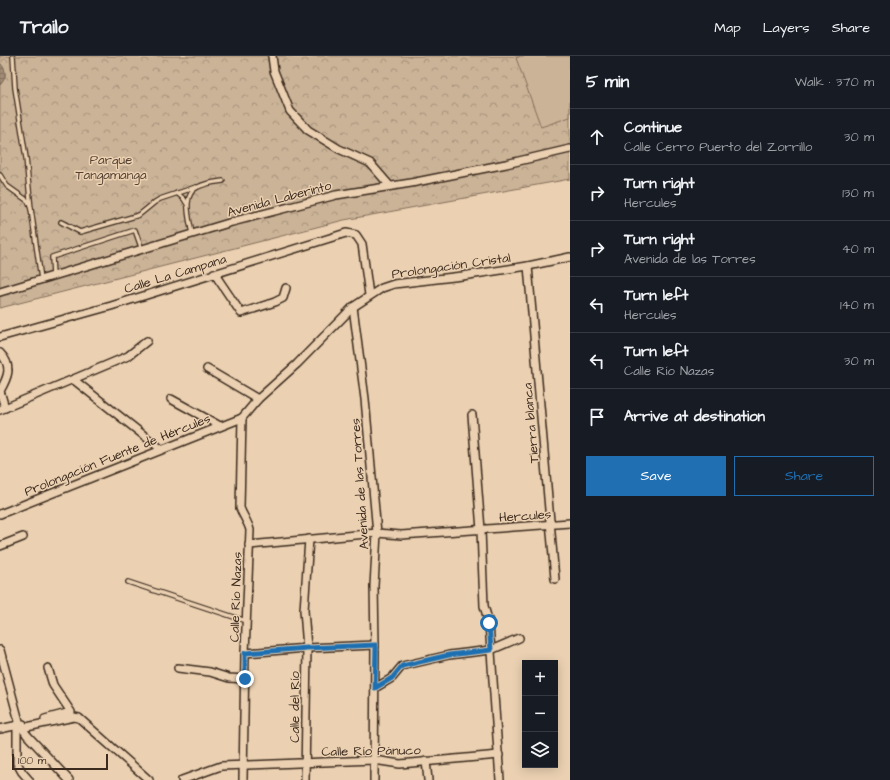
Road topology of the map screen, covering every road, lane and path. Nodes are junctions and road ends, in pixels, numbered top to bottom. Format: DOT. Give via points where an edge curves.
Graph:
graph roads {
  1 [pos="12,56"];
  2 [pos="272,56"];
  3 [pos="570,149"];
  4 [pos="0,175"];
  5 [pos="223,180"];
  6 [pos="390,186"];
  7 [pos="196,187"];
  8 [pos="177,193"];
  9 [pos="31,209"];
  10 [pos="188,210"];
  11 [pos="61,222"];
  12 [pos="192,234"];
  13 [pos="142,250"];
  14 [pos="570,257"];
  15 [pos="528,266"];
  16 [pos="214,273"];
  17 [pos="53,277"];
  18 [pos="41,280"];
  19 [pos="286,288"];
  20 [pos="0,292"];
  21 [pos="369,296"];
  22 [pos="353,307"];
  23 [pos="0,337"];
  24 [pos="147,341"];
  25 [pos="0,353"];
  26 [pos="207,369"];
  27 [pos="74,380"];
  28 [pos="0,391"];
  29 [pos="171,399"];
  30 [pos="258,399"];
  31 [pos="3,409"];
  32 [pos="472,415"];
  33 [pos="242,418"];
  34 [pos="220,426"];
  35 [pos="161,449"];
  36 [pos="0,514"];
  37 [pos="570,523"];
  38 [pos="552,525"];
  39 [pos="481,530"];
  40 [pos="377,533"];
  41 [pos="23,537"];
  42 [pos="309,539"];
  43 [pos="248,545"];
  44 [pos="0,546"];
  45 [pos="555,579"];
  46 [pos="128,582"];
  47 [pos="246,621"];
  48 [pos="519,638"];
  49 [pos="376,645"];
  50 [pos="307,648"];
  51 [pos="491,650"];
  52 [pos="0,652"];
  53 [pos="245,653"];
  54 [pos="48,668"];
  55 [pos="178,668"];
  56 [pos="245,679"];
  57 [pos="375,688"];
  58 [pos="20,726"];
  59 [pos="0,729"];
  60 [pos="499,755"];
  61 [pos="374,760"];
  62 [pos="426,762"];
  63 [pos="306,763"];
  64 [pos="243,764"];
  65 [pos="195,778"];
  66 [pos="29,780"];
  67 [pos="69,780"];
  68 [pos="149,780"];
  69 [pos="182,780"];
  70 [pos="243,780"];
  71 [pos="305,780"];
  72 [pos="374,780"];
  73 [pos="428,780"];
  74 [pos="500,780"];
  1 -- 9 [label="lane"];
  2 -- 6 [label="street" via="274,71 290,111 308,130 338,149 370,163"];
  3 -- 6 [label="street, Avenida Laberinto"];
  4 -- 9 [label="lane" via="7,186 28,201"];
  5 -- 7 [label="lane"];
  6 -- 12 [label="street, Avenida Laberinto" via="336,195"];
  7 -- 8 [label="lane"];
  7 -- 10 [label="lane" via="190,194"];
  8 -- 10 [label="lane" via="184,199"];
  8 -- 11 [label="lane" via="154,202 139,215 80,232"];
  9 -- 18 [label="lane"];
  10 -- 12 [label="lane"];
  12 -- 13 [label="street, Avenida Laberinto"];
  13 -- 17 [label="street, Avenida Laberinto"];
  13 -- 17 [label="lane" via="135,230 52,257"];
  14 -- 15 [label="street, Prolongación Cristal"];
  15 -- 21 [label="street, Prolongación Cristal" via="394,284"];
  15 -- 38 [label="street, Tierra blanca"];
  16 -- 19 [label="street" via="241,313 283,298"];
  16 -- 21 [label="street, Calle La Campana" via="346,233 356,235 362,244"];
  16 -- 23 [label="street, Calle La Campana" via="111,306"];
  17 -- 18 [label="street, Avenida Laberinto"];
  18 -- 20 [label="street, Avenida Laberinto"];
  21 -- 22 [label="street, Prolongación Cristal"];
  22 -- 30 [label="street, Prolongación Cristal" via="298,364"];
  22 -- 40 [label="street, Avenida de las Torres" via="365,399"];
  24 -- 27 [label="street" via="128,356"];
  25 -- 28 [label="street" via="8,367 7,378"];
  26 -- 30 [label="street"];
  27 -- 31 [label="street"];
  27 -- 35 [label="street"];
  28 -- 31 [label="street"];
  29 -- 34 [label="street"];
  30 -- 33 [label="street, Prolongación Cristal"];
  32 -- 39 [label="street"];
  33 -- 34 [label="street, Prolongación Fuente de Hércules"];
  33 -- 43 [label="street, Calle Río Nazas" via="240,508 250,530"];
  34 -- 35 [label="street, Prolongación Fuente de Hércules"];
  35 -- 36 [label="street, Prolongación Fuente de Hércules"];
  37 -- 38 [label="street, Hercules"];
  38 -- 39 [label="street, Hercules"];
  38 -- 45 [label="street, Tierra blanca"];
  39 -- 40 [label="street, Hercules" via="401,536"];
  39 -- 51 [label="street" via="484,606 489,623"];
  40 -- 42 [label="street, Hercules"];
  40 -- 49 [label="street, Avenida de las Torres" via="374,586"];
  41 -- 44 [label="street"];
  42 -- 43 [label="street, Hercules"];
  42 -- 50 [label="street, Calle del Río" via="304,610"];
  43 -- 47 [label="street, Calle Río Nazas"];
  46 -- 47 [label="lane"];
  47 -- 53 [label="street, Calle Río Nazas"];
  48 -- 51 [label="street"];
  49 -- 50 [label="street"];
  49 -- 57 [label="street, Avenida de las Torres"];
  50 -- 53 [label="street"];
  50 -- 63 [label="street, Calle del Río"];
  51 -- 57 [label="street" via="449,655 402,666 392,678"];
  51 -- 60 [label="street"];
  52 -- 58 [label="street"];
  53 -- 56 [label="street, Calle Río Nazas"];
  54 -- 58 [label="street" via="53,685 71,712"];
  55 -- 56 [label="street"];
  56 -- 64 [label="street, Calle Río Nazas"];
  57 -- 61 [label="street, Avenida de las Torres"];
  58 -- 59 [label="street"];
  58 -- 66 [label="street" via="17,763"];
  58 -- 67 [label="street"];
  58 -- 68 [label="street" via="79,718"];
  60 -- 62 [label="street, Calle Río Pánuco"];
  60 -- 74 [label="street"];
  61 -- 62 [label="street, Calle Río Pánuco" via="400,764"];
  61 -- 63 [label="street, Calle Río Pánuco"];
  61 -- 72 [label="street, Avenida de las Torres"];
  62 -- 73 [label="street"];
  63 -- 64 [label="street, Calle Río Pánuco"];
  63 -- 71 [label="street, Calle del Río"];
  64 -- 65 [label="street, Calle Río Pánuco" via="221,766"];
  64 -- 70 [label="street, Calle Río Nazas"];
  65 -- 69 [label="street, Calle Río Pánuco"];
}
